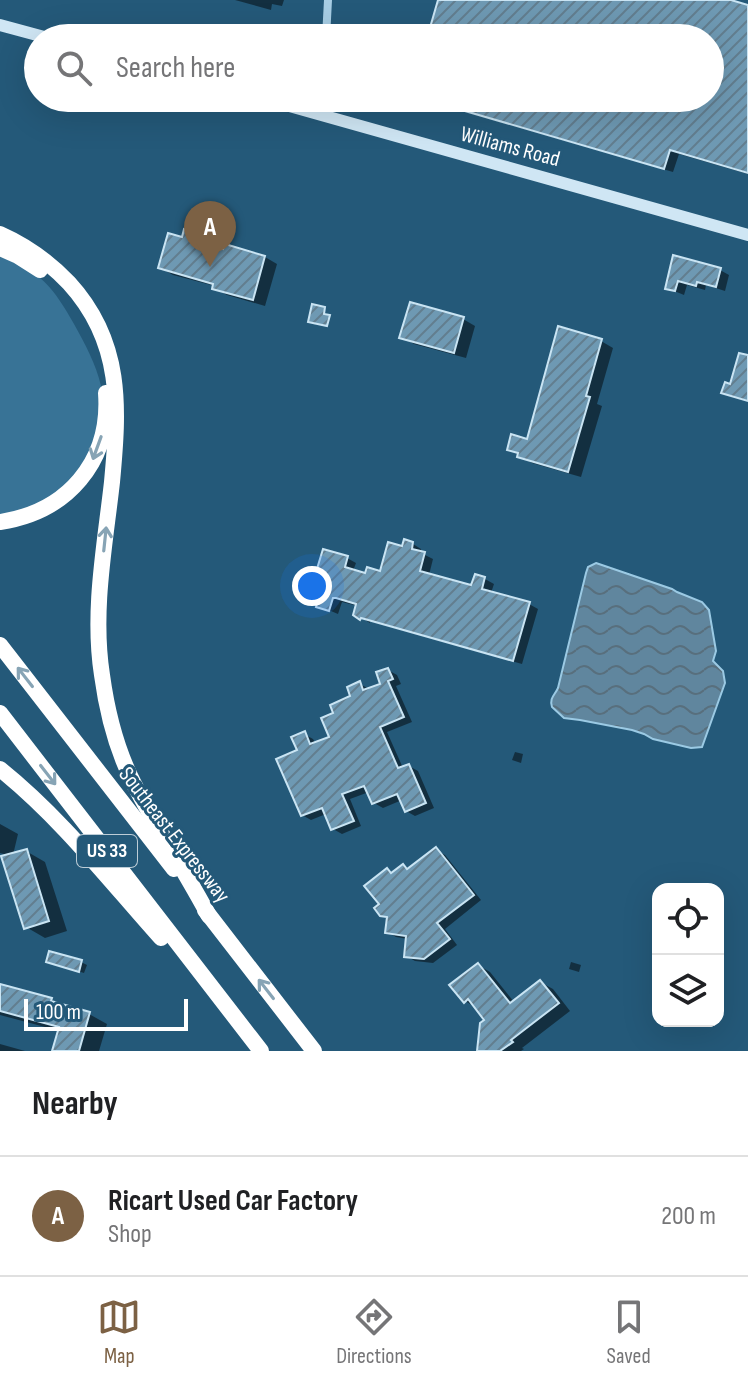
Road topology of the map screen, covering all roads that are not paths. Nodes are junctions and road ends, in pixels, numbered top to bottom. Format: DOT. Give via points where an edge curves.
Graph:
graph roads {
  1 [pos="328,0"];
  2 [pos="327,24"];
  3 [pos="0,25"];
  4 [pos="24,32"];
  5 [pos="333,112"];
  6 [pos="0,234"];
  7 [pos="748,235"];
  8 [pos="0,248"];
  9 [pos="0,522"];
  10 [pos="0,645"];
  11 [pos="0,713"];
  12 [pos="0,769"];
  13 [pos="209,916"];
  14 [pos="213,989"];
  15 [pos="261,1051"];
  16 [pos="314,1051"];
  1 -- 2 [label="street"];
  3 -- 4 [label="main road"];
  5 -- 7 [label="main road, Williams Road"];
  13 -- 6 [label="highway, one-way" via="134,784 119,748 102,674 100,586 117,421 110,355 78,294 40,257"];
  8 -- 9 [label="highway, one-way" via="52,280 80,313 97,351 106,399 100,442 80,480 45,509"];
  13 -- 10 [label="highway, Southeast Expressway / US 33, one-way"];
  11 -- 14 [label="highway, US 33, one-way"];
  12 -- 14 [label="highway" via="80,845"];
  16 -- 13 [label="highway, Southeast Expressway / US 33, one-way"];
  14 -- 15 [label="highway, US 33"];
}
